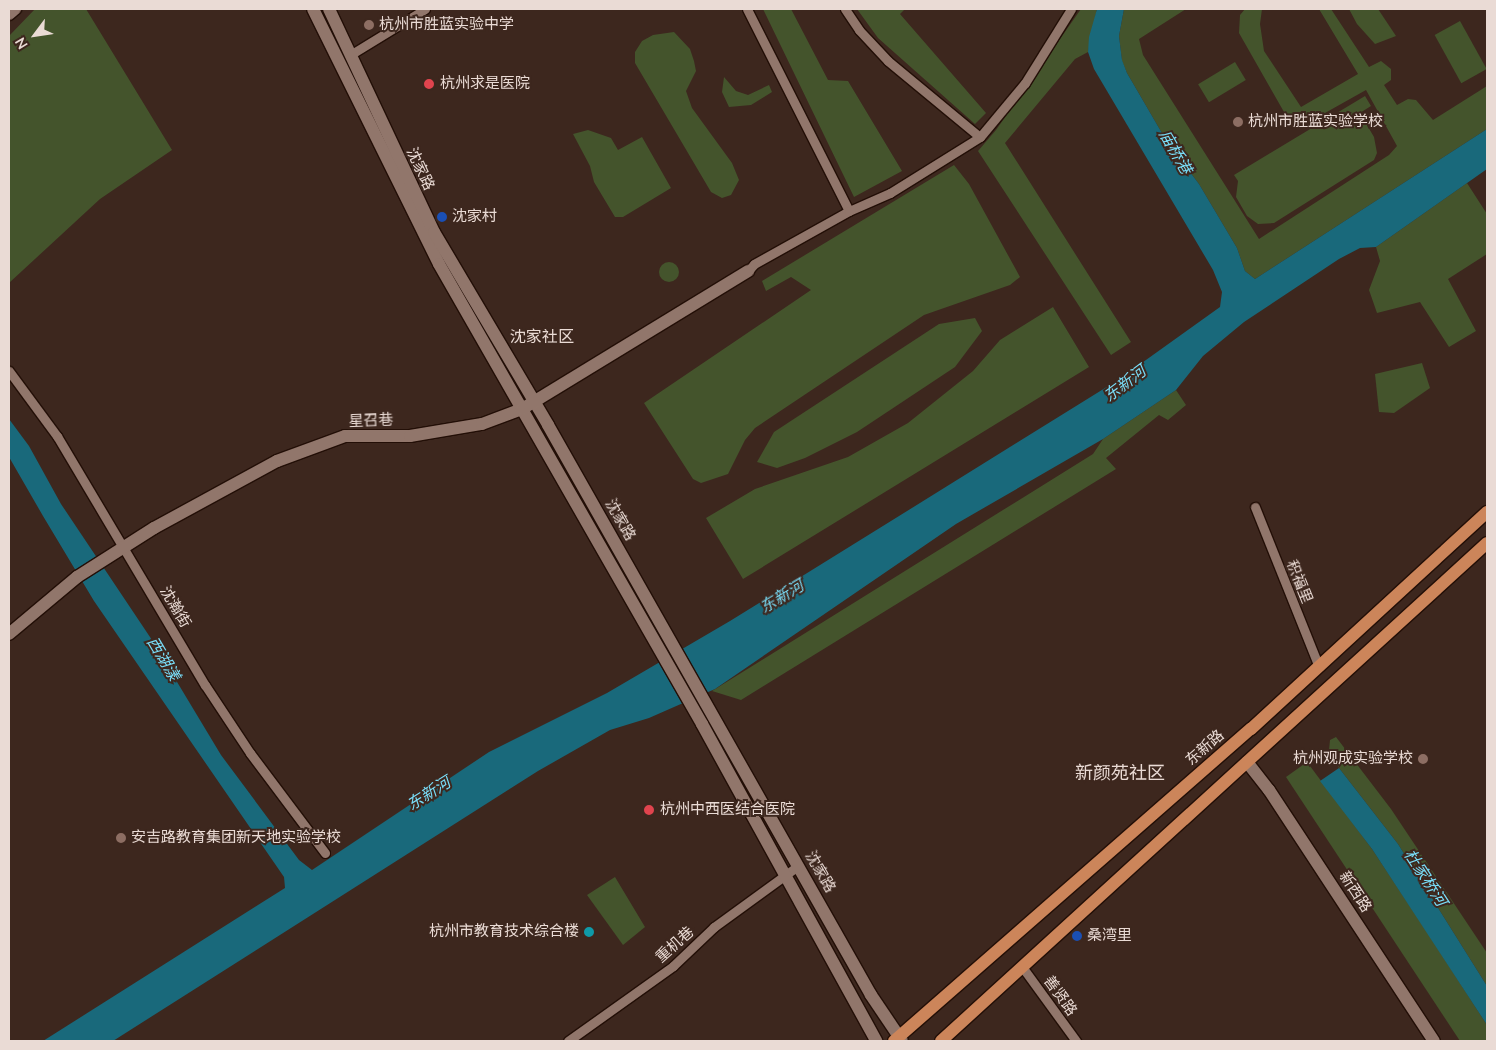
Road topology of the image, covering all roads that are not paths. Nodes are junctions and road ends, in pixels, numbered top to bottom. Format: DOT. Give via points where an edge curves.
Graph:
graph roads {
  1 [pos="15,9"];
  2 [pos="313,9"];
  3 [pos="330,9"];
  4 [pos="425,9"];
  5 [pos="747,9"];
  6 [pos="845,9"];
  7 [pos="1070,9"];
  8 [pos="9,14"];
  9 [pos="350,55"];
  10 [pos="980,137"];
  11 [pos="849,211"];
  12 [pos="748,271"];
  13 [pos="9,371"];
  14 [pos="533,402"];
  15 [pos="522,409"];
  16 [pos="1255,507"];
  17 [pos="1487,512"];
  18 [pos="1487,543"];
  19 [pos="123,548"];
  20 [pos="9,634"];
  21 [pos="1319,667"];
  22 [pos="1247,762"];
  23 [pos="325,853"];
  24 [pos="798,866"];
  25 [pos="784,874"];
  26 [pos="1022,968"];
  27 [pos="899,1040"];
  28 [pos="568,1041"];
  29 [pos="876,1041"];
  30 [pos="941,1041"];
  31 [pos="1076,1041"];
  32 [pos="1434,1041"];
  1 -- 8 [label="main road"];
  2 -- 15 [label="main road, 沈家路" via="408,208"];
  3 -- 9 [label="main road, 沈家路"];
  4 -- 9 [label="street"];
  5 -- 11 [label="street"];
  6 -- 10 [label="street" via="859,30 888,61"];
  7 -- 10 [label="street" via="1025,83"];
  9 -- 14 [label="main road, 沈家路" via="415,197"];
  10 -- 11 [label="street" via="890,193"];
  11 -- 12 [label="street" via="754,264"];
  12 -- 14 [label="main road, 星召巷"];
  13 -- 19 [label="street, 沈瀚街" via="56,436"];
  14 -- 15 [label="main road, 星召巷"];
  14 -- 24 [label="main road, 沈家路"];
  15 -- 19 [label="main road, 星召巷" via="482,424 410,436 345,436 277,461"];
  15 -- 25 [label="main road, 沈家路"];
  16 -- 21 [label="street, 积福里"];
  17 -- 21 [label="main road, 东新路"];
  18 -- 22 [label="main road"];
  19 -- 20 [label="main road, 星召巷" via="76,577"];
  19 -- 23 [label="street, 沈瀚街" via="250,753"];
  21 -- 27 [label="main road, 东新路"];
  22 -- 26 [label="main road"];
  22 -- 32 [label="main road, 新西路" via="1269,790"];
  24 -- 25 [label="street, 重机巷"];
  24 -- 27 [label="main road, 沈家路"];
  25 -- 28 [label="street, 重机巷" via="714,927 674,966"];
  25 -- 29 [label="main road, 沈家路"];
  26 -- 30 [label="main road"];
  26 -- 31 [label="street, 善贤路"];
}
